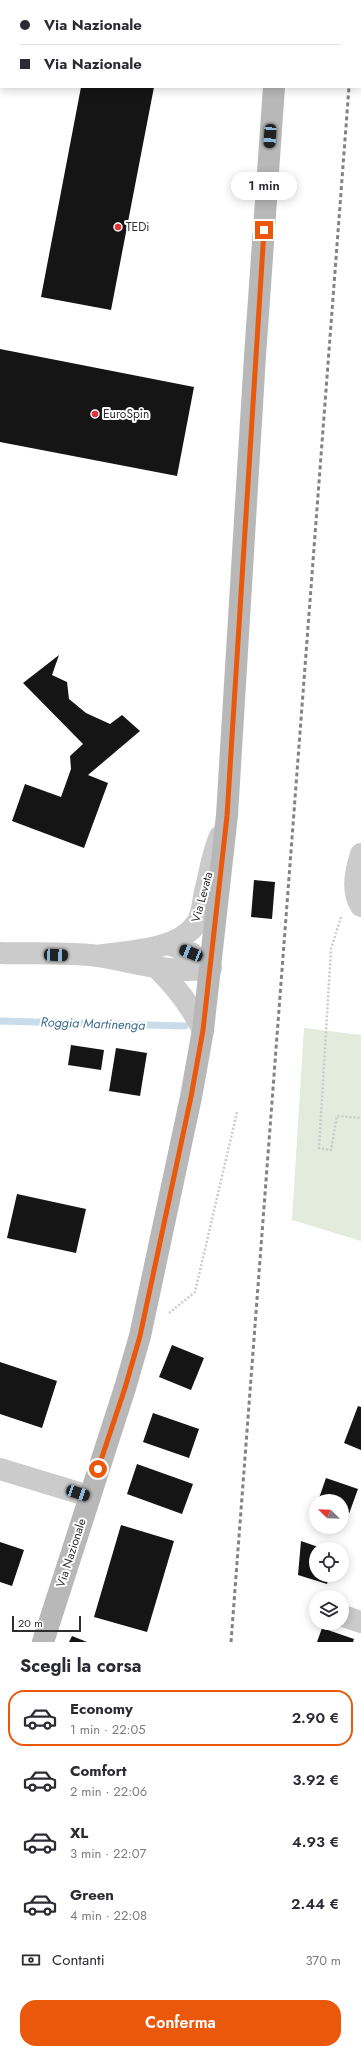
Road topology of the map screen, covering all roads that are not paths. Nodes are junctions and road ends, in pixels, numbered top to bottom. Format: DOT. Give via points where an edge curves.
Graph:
graph roads {
  1 [pos="274,88"];
  2 [pos="227,816"];
  3 [pos="358,863"];
  4 [pos="352,908"];
  5 [pos="170,944"];
  6 [pos="0,953"];
  7 [pos="97,956"];
  8 [pos="157,968"];
  9 [pos="211,968"];
  10 [pos="203,1030"];
  11 [pos="0,1469"];
  12 [pos="89,1496"];
  13 [pos="43,1642"];
  1 -- 2 [label="main road, Via Nazionale" via="254,356"];
  2 -- 5 [label="street, Via Levata" via="212,854 197,923 183,937"];
  2 -- 9 [label="main road, Via Nazionale"];
  3 -- 4 [label="street" via="357,900"];
  5 -- 7 [label="street, Via Levata"];
  5 -- 9 [label="street" via="191,953"];
  6 -- 7 [label="street, Via Levata"];
  7 -- 8 [label="street, Via Levata"];
  8 -- 9 [label="street, Via Levata" via="193,971"];
  8 -- 10 [label="street" via="178,989"];
  9 -- 10 [label="main road, Via Nazionale"];
  10 -- 12 [label="main road, Via Nazionale" via="140,1336"];
  11 -- 12 [label="street"];
  12 -- 13 [label="main road, Via Nazionale"];
}
